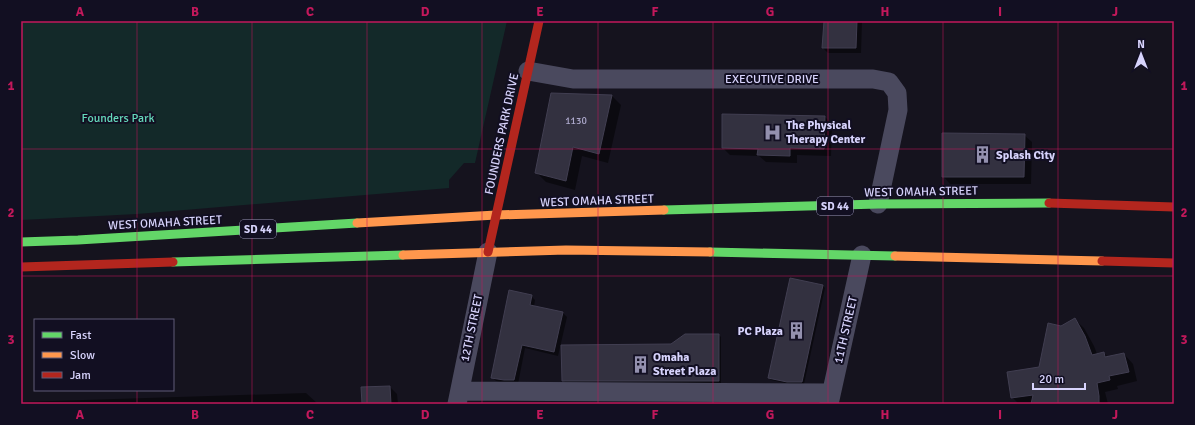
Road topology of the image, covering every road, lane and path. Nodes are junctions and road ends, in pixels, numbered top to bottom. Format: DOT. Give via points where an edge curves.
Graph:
graph roads {
  1 [pos="539,21"];
  2 [pos="528,71"];
  3 [pos="878,204"];
  4 [pos="1174,207"];
  5 [pos="496,215"];
  6 [pos="21,242"];
  7 [pos="488,252"];
  8 [pos="862,256"];
  9 [pos="1174,263"];
  10 [pos="21,267"];
  11 [pos="458,398"];
  12 [pos="830,398"];
  1 -- 2 [label="main road, FOUNDERS PARK DRIVE"];
  2 -- 3 [label="street, EXECUTIVE DRIVE" via="573,79 873,79 889,82 897,93 898,110"];
  2 -- 5 [label="main road, FOUNDERS PARK DRIVE"];
  3 -- 4 [label="main road, WEST OMAHA STREET / SD 44" via="1045,203"];
  3 -- 5 [label="main road, WEST OMAHA STREET / SD 44"];
  5 -- 6 [label="main road, WEST OMAHA STREET / SD 44"];
  5 -- 7 [label="main road, FOUNDERS PARK DRIVE"];
  7 -- 8 [label="main road" via="566,250"];
  7 -- 10 [label="main road"];
  7 -- 11 [label="street, 12TH STREET"];
  8 -- 9 [label="main road"];
  8 -- 12 [label="street, 11TH STREET"];
  11 -- 12 [label="street"];
}
